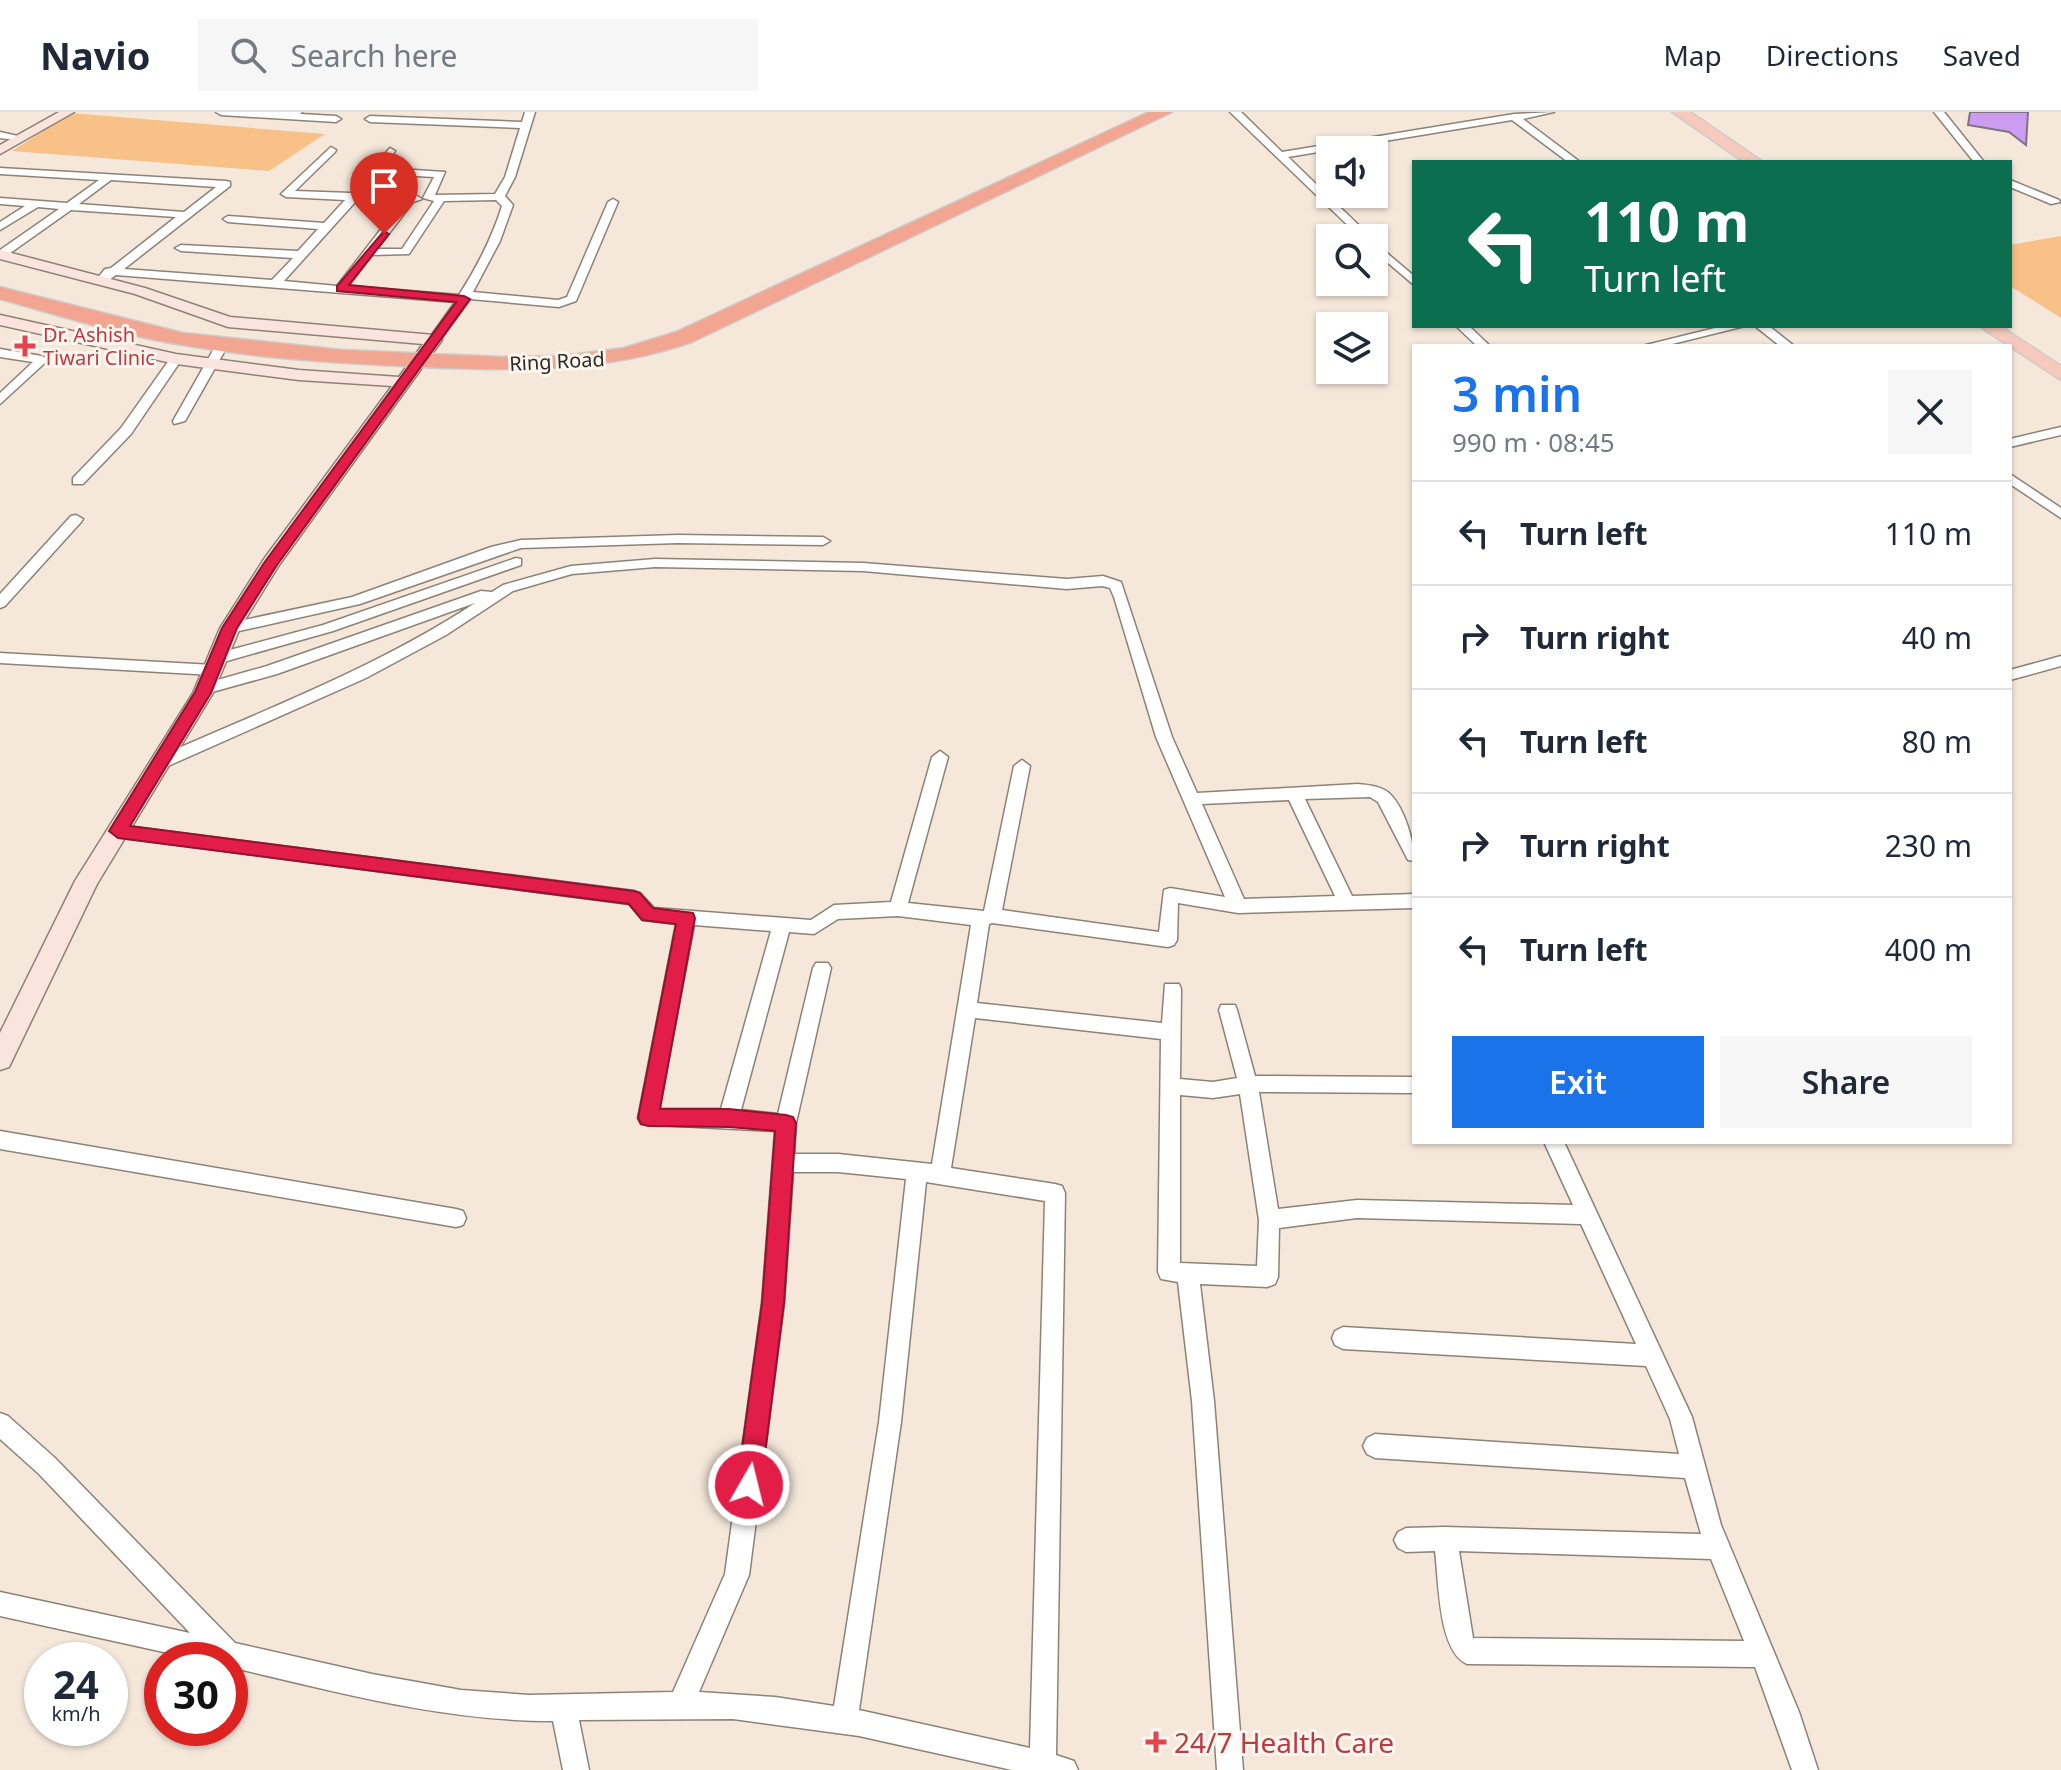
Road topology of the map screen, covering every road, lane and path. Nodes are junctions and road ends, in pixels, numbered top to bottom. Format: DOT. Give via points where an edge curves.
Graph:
graph roads {
  1 [pos="68,112"];
  2 [pos="221,112"];
  3 [pos="530,112"];
  4 [pos="1129,112"];
  5 [pos="1163,112"];
  6 [pos="1235,112"];
  7 [pos="1549,112"];
  8 [pos="1665,112"];
  9 [pos="1680,112"];
  10 [pos="1939,112"];
  11 [pos="295,114"];
  12 [pos="1514,117"];
  13 [pos="336,119"];
  14 [pos="370,119"];
  15 [pos="526,125"];
  16 [pos="0,135"];
  17 [pos="22,138"];
  18 [pos="0,150"];
  19 [pos="331,150"];
  20 [pos="390,151"];
  21 [pos="1281,155"];
  22 [pos="1572,160"];
  23 [pos="1734,160"];
  24 [pos="1752,160"];
  25 [pos="1977,160"];
  26 [pos="0,171"];
  27 [pos="377,171"];
  28 [pos="25,172"];
  29 [pos="107,179"];
  30 [pos="13,181"];
  31 [pos="2012,184"];
  32 [pos="355,197"];
  33 [pos="499,197"];
  34 [pos="428,198"];
  35 [pos="441,198"];
  36 [pos="410,199"];
  37 [pos="0,201"];
  38 [pos="613,202"];
  39 [pos="2055,202"];
  40 [pos="35,204"];
  41 [pos="70,207"];
  42 [pos="186,215"];
  43 [pos="228,219"];
  44 [pos="1352,224"];
  45 [pos="0,227"];
  46 [pos="329,227"];
  47 [pos="181,248"];
  48 [pos="370,252"];
  49 [pos="1,254"];
  50 [pos="303,255"];
  51 [pos="1388,258"];
  52 [pos="105,276"];
  53 [pos="0,278"];
  54 [pos="1412,280"];
  55 [pos="275,284"];
  56 [pos="341,288"];
  57 [pos="0,293"];
  58 [pos="465,297"];
  59 [pos="0,320"];
  60 [pos="1464,328"];
  61 [pos="1730,328"];
  62 [pos="1764,328"];
  63 [pos="1991,328"];
  64 [pos="2005,328"];
  65 [pos="144,329"];
  66 [pos="108,344"];
  67 [pos="1482,344"];
  68 [pos="1657,344"];
  69 [pos="1785,344"];
  70 [pos="426,351"];
  71 [pos="218,354"];
  72 [pos="2,355"];
  73 [pos="176,359"];
  74 [pos="2061,365"];
  75 [pos="2061,374"];
  76 [pos="404,382"];
  77 [pos="0,400"];
  78 [pos="179,421"];
  79 [pos="2061,431"];
  80 [pos="2012,443"];
  81 [pos="2012,479"];
  82 [pos="78,481"];
  83 [pos="2061,514"];
  84 [pos="76,519"];
  85 [pos="823,541"];
  86 [pos="516,562"];
  87 [pos="508,588"];
  88 [pos="0,603"];
  89 [pos="230,628"];
  90 [pos="0,658"];
  91 [pos="2061,661"];
  92 [pos="213,672"];
  93 [pos="2012,674"];
  94 [pos="940,757"];
  95 [pos="162,762"];
  96 [pos="1022,766"];
  97 [pos="1294,793"];
  98 [pos="1191,799"];
  99 [pos="118,831"];
  100 [pos="1412,851"];
  101 [pos="1412,901"];
  102 [pos="1347,903"];
  103 [pos="1238,906"];
  104 [pos="898,909"];
  105 [pos="686,918"];
  106 [pos="987,918"];
  107 [pos="782,924"];
  108 [pos="822,968"];
  109 [pos="1172,989"];
  110 [pos="966,1009"];
  111 [pos="1228,1010"];
  112 [pos="1172,1032"];
  113 [pos="0,1059"];
  114 [pos="1248,1084"];
  115 [pos="1412,1085"];
  116 [pos="1170,1086"];
  117 [pos="729,1118"];
  118 [pos="786,1123"];
  119 [pos="0,1140"];
  120 [pos="1555,1144"];
  121 [pos="783,1163"];
  122 [pos="917,1171"];
  123 [pos="940,1175"];
  124 [pos="1589,1215"];
  125 [pos="456,1218"];
  126 [pos="1269,1220"];
  127 [pos="1188,1272"];
  128 [pos="1343,1338"];
  129 [pos="1653,1356"];
  130 [pos="0,1424"];
  131 [pos="1375,1446"];
  132 [pos="1694,1467"];
  133 [pos="1445,1539"];
  134 [pos="1406,1540"];
  135 [pos="1718,1547"];
  136 [pos="0,1604"];
  137 [pos="173,1642"];
  138 [pos="216,1642"];
  139 [pos="1762,1654"];
  140 [pos="248,1659"];
  141 [pos="681,1703"];
  142 [pos="564,1709"];
  143 [pos="845,1720"];
  144 [pos="1054,1767"];
  145 [pos="576,1770"];
  146 [pos="1230,1770"];
  147 [pos="1805,1770"];
  1 -- 17 [label="street"];
  2 -- 11 [label="street"];
  3 -- 15 [label="street"];
  4 -- 70 [label="highway, Ring Road" via="631,342 548,354"];
  5 -- 70 [label="highway, Ring Road" via="656,348 576,364 512,365"];
  6 -- 21 [label="street"];
  7 -- 12 [label="street"];
  8 -- 23 [label="main road"];
  9 -- 24 [label="main road"];
  10 -- 25 [label="street"];
  11 -- 13 [label="street"];
  12 -- 21 [label="street"];
  12 -- 22 [label="street"];
  14 -- 15 [label="street"];
  15 -- 33 [label="street"];
  16 -- 17 [label="street"];
  17 -- 18 [label="street"];
  19 -- 32 [label="street" via="286,194"];
  20 -- 27 [label="street"];
  21 -- 44 [label="street"];
  26 -- 28 [label="street"];
  27 -- 32 [label="street"];
  27 -- 34 [label="street" via="441,174"];
  28 -- 29 [label="street"];
  28 -- 30 [label="street"];
  29 -- 41 [label="street"];
  29 -- 42 [label="street" via="226,184"];
  31 -- 39 [label="street"];
  32 -- 36 [label="street"];
  32 -- 46 [label="street"];
  33 -- 35 [label="street"];
  33 -- 58 [label="street" via="508,205 502,228"];
  34 -- 35 [label="street"];
  34 -- 36 [label="street"];
  35 -- 48 [label="street" via="405,252"];
  36 -- 48 [label="street"];
  37 -- 40 [label="street"];
  38 -- 58 [label="street" via="572,299 559,304"];
  40 -- 41 [label="street"];
  40 -- 45 [label="street"];
  41 -- 42 [label="street"];
  41 -- 49 [label="street"];
  42 -- 52 [label="street"];
  43 -- 46 [label="street"];
  46 -- 50 [label="street"];
  47 -- 50 [label="street"];
  48 -- 56 [label="street"];
  49 -- 52 [label="street"];
  50 -- 55 [label="street"];
  51 -- 54 [label="street"];
  52 -- 55 [label="street"];
  52 -- 70 [label="street" via="228,322"];
  53 -- 70 [label="highway, Ring Road" via="247,337"];
  55 -- 56 [label="street"];
  56 -- 58 [label="street"];
  57 -- 65 [label="highway, Ring Road"];
  58 -- 70 [label="street"];
  59 -- 66 [label="street"];
  60 -- 67 [label="street"];
  61 -- 68 [label="street"];
  62 -- 69 [label="street"];
  63 -- 75 [label="main road"];
  64 -- 74 [label="main road"];
  65 -- 66 [label="highway"];
  65 -- 71 [label="highway, Ring Road"];
  66 -- 73 [label="street"];
  70 -- 71 [label="highway, Ring Road"];
  70 -- 76 [label="street"];
  71 -- 73 [label="street"];
  71 -- 76 [label="street" via="299,375"];
  71 -- 78 [label="street"];
  72 -- 77 [label="street" via="42,360"];
  73 -- 82 [label="street" via="126,431"];
  76 -- 89 [label="street" via="271,563"];
  79 -- 80 [label="street"];
  81 -- 83 [label="street"];
  84 -- 88 [label="street"];
  85 -- 89 [label="street" via="521,544 322,610"];
  86 -- 92 [label="street"];
  87 -- 92 [label="street" via="272,670"];
  87 -- 95 [label="street" via="441,632 361,674"];
  87 -- 98 [label="street" via="582,568 655,563 863,567 1116,585 1164,737"];
  89 -- 92 [label="street"];
  90 -- 92 [label="street"];
  91 -- 93 [label="street"];
  92 -- 95 [label="street"];
  94 -- 104 [label="street"];
  95 -- 99 [label="street"];
  96 -- 106 [label="street"];
  97 -- 98 [label="street"];
  97 -- 100 [label="street" via="1374,792 1384,798"];
  97 -- 102 [label="street"];
  98 -- 103 [label="street"];
  99 -- 105 [label="street" via="634,898 649,915"];
  99 -- 113 [label="street" via="87,881"];
  101 -- 102 [label="street"];
  102 -- 103 [label="street"];
  103 -- 106 [label="street" via="1170,895 1168,940"];
  104 -- 106 [label="street"];
  104 -- 107 [label="street" via="834,912 814,927"];
  105 -- 107 [label="street"];
  105 -- 117 [label="street" via="648,1118"];
  106 -- 110 [label="street"];
  107 -- 117 [label="street"];
  108 -- 118 [label="street"];
  109 -- 112 [label="street"];
  110 -- 112 [label="street"];
  110 -- 123 [label="street"];
  111 -- 114 [label="street"];
  112 -- 116 [label="street"];
  114 -- 115 [label="street"];
  114 -- 116 [label="street" via="1213,1090"];
  114 -- 126 [label="street"];
  116 -- 127 [label="street" via="1169,1272"];
  117 -- 118 [label="street"];
  118 -- 121 [label="street"];
  119 -- 125 [label="street"];
  120 -- 124 [label="street"];
  121 -- 122 [label="street"];
  121 -- 141 [label="street" via="773,1303 737,1575"];
  122 -- 123 [label="street"];
  122 -- 143 [label="street" via="890,1422"];
  123 -- 144 [label="street" via="1055,1193"];
  124 -- 126 [label="street" via="1357,1209"];
  124 -- 129 [label="street"];
  126 -- 127 [label="street" via="1267,1277"];
  127 -- 146 [label="street" via="1203,1401"];
  128 -- 129 [label="street"];
  129 -- 132 [label="street" via="1681,1417"];
  130 -- 138 [label="street"];
  131 -- 132 [label="street"];
  132 -- 135 [label="street"];
  133 -- 134 [label="street"];
  133 -- 135 [label="street"];
  133 -- 139 [label="street" via="1459,1641 1467,1651"];
  135 -- 139 [label="street"];
  136 -- 137 [label="street"];
  139 -- 147 [label="street"];
  140 -- 142 [label="street" via="463,1703"];
  141 -- 142 [label="street"];
  141 -- 143 [label="street"];
  142 -- 145 [label="street"];
  143 -- 144 [label="street"];
}
